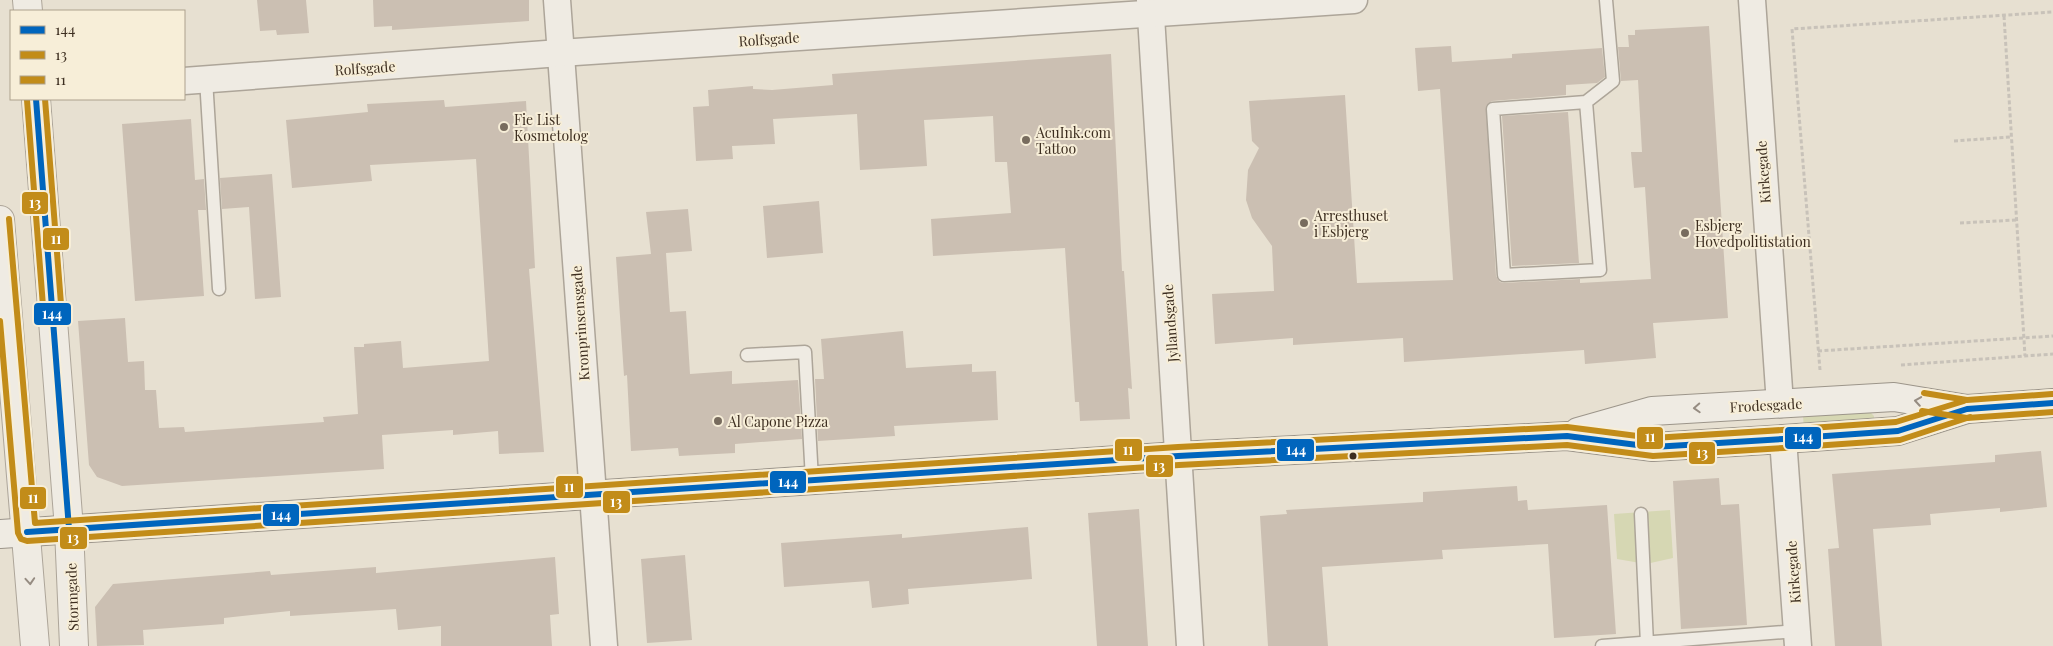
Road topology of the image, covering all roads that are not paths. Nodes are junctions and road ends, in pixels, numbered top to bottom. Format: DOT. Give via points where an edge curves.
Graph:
graph roads {
  1 [pos="557,0"];
  2 [pos="1354,0"];
  3 [pos="1606,0"];
  4 [pos="1752,0"];
  5 [pos="1150,7"];
  6 [pos="560,53"];
  7 [pos="195,80"];
  8 [pos="36,100"];
  9 [pos="1586,102"];
  10 [pos="0,220"];
  11 [pos="218,289"];
  12 [pos="747,355"];
  13 [pos="2053,403"];
  14 [pos="1780,404"];
  15 [pos="1967,409"];
  16 [pos="1567,436"];
  17 [pos="1783,439"];
  18 [pos="1178,456"];
  19 [pos="812,480"];
  20 [pos="593,496"];
  21 [pos="1641,514"];
  22 [pos="69,529"];
  23 [pos="27,532"];
  24 [pos="0,534"];
  25 [pos="1798,638"];
  26 [pos="1646,644"];
  27 [pos="35,646"];
  28 [pos="74,646"];
  29 [pos="604,646"];
  30 [pos="1190,646"];
  31 [pos="1602,646"];
  1 -- 6 [label="street, Kronprinsensgade"];
  2 -- 5 [label="street, Rolfsgade"];
  3 -- 9 [label="lane" via="1613,81"];
  4 -- 14 [label="street, Kirkegade"];
  5 -- 6 [label="street, Rolfsgade"];
  5 -- 18 [label="street, Jyllandsgade"];
  6 -- 7 [label="street, Rolfsgade"];
  6 -- 20 [label="street, Kronprinsensgade"];
  7 -- 11 [label="lane"];
  8 -- 22 [label="main road, Stormgade"];
  9 -- 9 [label="lane" via="1600,270 1504,275 1493,109"];
  10 -- 23 [label="main road"];
  12 -- 19 [label="lane" via="805,352"];
  13 -- 15 [label="main road, Frodesgade"];
  15 -- 14 [label="main road, Frodesgade, one-way" via="1894,397"];
  14 -- 16 [label="main road, Frodesgade, one-way" via="1652,411"];
  15 -- 17 [label="main road, Frodesgade" via="1898,431"];
  16 -- 17 [label="main road, Frodesgade" via="1653,447"];
  16 -- 18 [label="main road, Frodesgade"];
  17 -- 25 [label="street, Kirkegade"];
  18 -- 19 [label="main road, Frodesgade"];
  18 -- 30 [label="street, Jyllandsgade"];
  19 -- 20 [label="main road, Frodesgade"];
  20 -- 22 [label="main road, Frodesgade"];
  20 -- 29 [label="street, Kronprinsensgade"];
  21 -- 26 [label="lane"];
  22 -- 23 [label="main road, Frodesgade"];
  22 -- 28 [label="main road, Stormgade"];
  23 -- 24 [label="main road, Frodesgade"];
  23 -- 27 [label="main road, one-way"];
  25 -- 26 [label="lane"];
  26 -- 31 [label="lane"];
}
